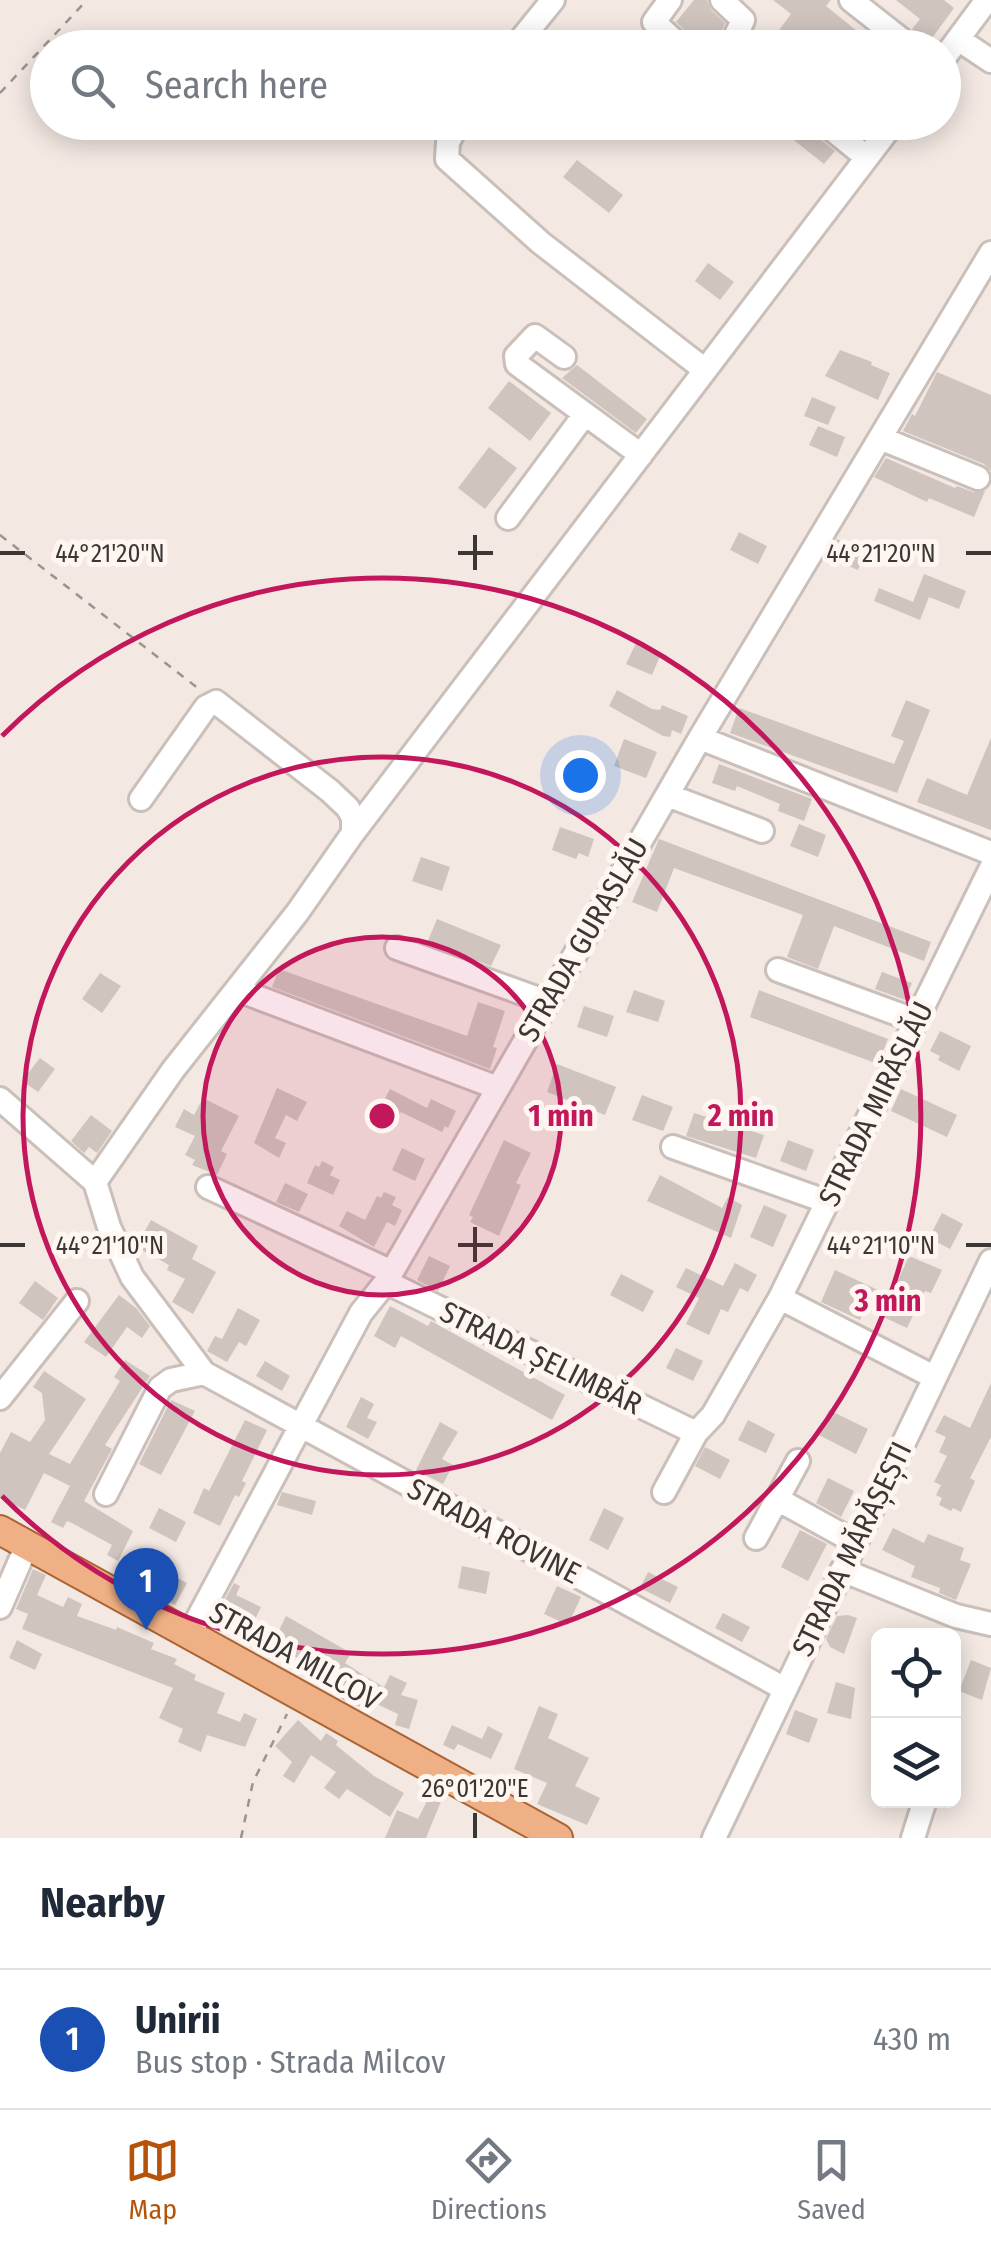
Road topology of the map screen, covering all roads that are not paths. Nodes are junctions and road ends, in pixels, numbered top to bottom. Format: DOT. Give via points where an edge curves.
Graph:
graph roads {
  1 [pos="553,0"];
  2 [pos="669,0"];
  3 [pos="722,0"];
  4 [pos="852,0"];
  5 [pos="987,0"];
  6 [pos="529,30"];
  7 [pos="663,30"];
  8 [pos="739,30"];
  9 [pos="890,30"];
  10 [pos="961,35"];
  11 [pos="961,41"];
  12 [pos="991,60"];
  13 [pos="449,140"];
  14 [pos="845,140"];
  15 [pos="880,140"];
  16 [pos="866,157"];
  17 [pos="991,253"];
  18 [pos="564,356"];
  19 [pos="704,370"];
  20 [pos="586,414"];
  21 [pos="880,438"];
  22 [pos="641,454"];
  23 [pos="978,478"];
  24 [pos="508,518"];
  25 [pos="700,738"];
  26 [pos="667,795"];
  27 [pos="140,798"];
  28 [pos="762,831"];
  29 [pos="354,833"];
  30 [pos="991,853"];
  31 [pos="991,868"];
  32 [pos="397,948"];
  33 [pos="778,970"];
  34 [pos="238,990"];
  35 [pos="547,1002"];
  36 [pos="917,1020"];
  37 [pos="498,1088"];
  38 [pos="0,1099"];
  39 [pos="672,1148"];
  40 [pos="95,1182"];
  41 [pos="208,1187"];
  42 [pos="828,1202"];
  43 [pos="991,1262"];
  44 [pos="389,1277"];
  45 [pos="780,1298"];
  46 [pos="76,1302"];
  47 [pos="981,1306"];
  48 [pos="204,1373"];
  49 [pos="934,1377"];
  50 [pos="0,1398"];
  51 [pos="298,1426"];
  52 [pos="696,1433"];
  53 [pos="798,1460"];
  54 [pos="664,1492"];
  55 [pos="106,1494"];
  56 [pos="777,1499"];
  57 [pos="0,1530"];
  58 [pos="756,1538"];
  59 [pos="855,1542"];
  60 [pos="27,1545"];
  61 [pos="842,1570"];
  62 [pos="0,1608"];
  63 [pos="991,1624"];
  64 [pos="190,1634"];
  65 [pos="785,1688"];
  66 [pos="922,1808"];
  67 [pos="558,1838"];
  68 [pos="714,1838"];
  69 [pos="913,1838"];
  1 -- 6 [label="street"];
  2 -- 7 [label="street" via="654,22"];
  3 -- 8 [label="street" via="744,20"];
  4 -- 9 [label="street"];
  5 -- 10 [label="street"];
  11 -- 12 [label="street"];
  13 -- 19 [label="street" via="447,159"];
  14 -- 16 [label="street"];
  15 -- 16 [label="street"];
  16 -- 19 [label="street"];
  17 -- 21 [label="street, STRADA GURASLĂU"];
  18 -- 20 [label="street" via="534,336 516,356 517,364"];
  19 -- 22 [label="street"];
  20 -- 22 [label="street"];
  20 -- 24 [label="street"];
  21 -- 23 [label="street"];
  21 -- 25 [label="street, STRADA GURASLĂU"];
  22 -- 29 [label="street"];
  25 -- 26 [label="street, STRADA GURASLĂU"];
  25 -- 30 [label="street"];
  26 -- 28 [label="street"];
  26 -- 35 [label="street, STRADA GURASLĂU"];
  27 -- 29 [label="street" via="216,702 348,808"];
  29 -- 34 [label="street"];
  31 -- 36 [label="street, STRADA MIRĂSLĂU"];
  32 -- 35 [label="street"];
  33 -- 36 [label="street"];
  34 -- 37 [label="street"];
  34 -- 40 [label="street"];
  35 -- 37 [label="street, STRADA GURASLĂU"];
  36 -- 42 [label="street, STRADA MIRĂSLĂU"];
  37 -- 44 [label="street, STRADA GURASLĂU"];
  38 -- 40 [label="street"];
  39 -- 42 [label="street"];
  40 -- 48 [label="street" via="132,1277"];
  41 -- 44 [label="street, STRADA ȘELIMBĂR"];
  42 -- 45 [label="street, STRADA MIRĂSLĂU"];
  43 -- 47 [label="street, STRADA MĂRĂȘEȘTI"];
  44 -- 51 [label="street, STRADA GURASLĂU" via="361,1313"];
  44 -- 52 [label="street, STRADA ȘELIMBĂR"];
  45 -- 49 [label="street"];
  45 -- 52 [label="street, STRADA MIRĂSLĂU"];
  46 -- 50 [label="street"];
  47 -- 49 [label="street, STRADA MĂRĂȘEȘTI"];
  48 -- 51 [label="street, STRADA ROVINE"];
  48 -- 55 [label="street" via="160,1388"];
  49 -- 59 [label="street, STRADA MĂRĂȘEȘTI"];
  51 -- 64 [label="street, STRADA GURASLĂU"];
  51 -- 65 [label="street, STRADA ROVINE"];
  52 -- 54 [label="street, STRADA MIRĂSLĂU"];
  53 -- 56 [label="street"];
  56 -- 58 [label="street"];
  56 -- 59 [label="street"];
  57 -- 60 [label="main road, STRADA MILCOV"];
  59 -- 61 [label="street, STRADA MĂRĂȘEȘTI"];
  60 -- 62 [label="street"];
  60 -- 64 [label="main road, STRADA MILCOV"];
  61 -- 63 [label="street"];
  61 -- 65 [label="street, STRADA MĂRĂȘEȘTI"];
  64 -- 67 [label="main road, STRADA MILCOV"];
  65 -- 68 [label="street, STRADA MĂRĂȘEȘTI"];
  66 -- 69 [label="street"];
}
